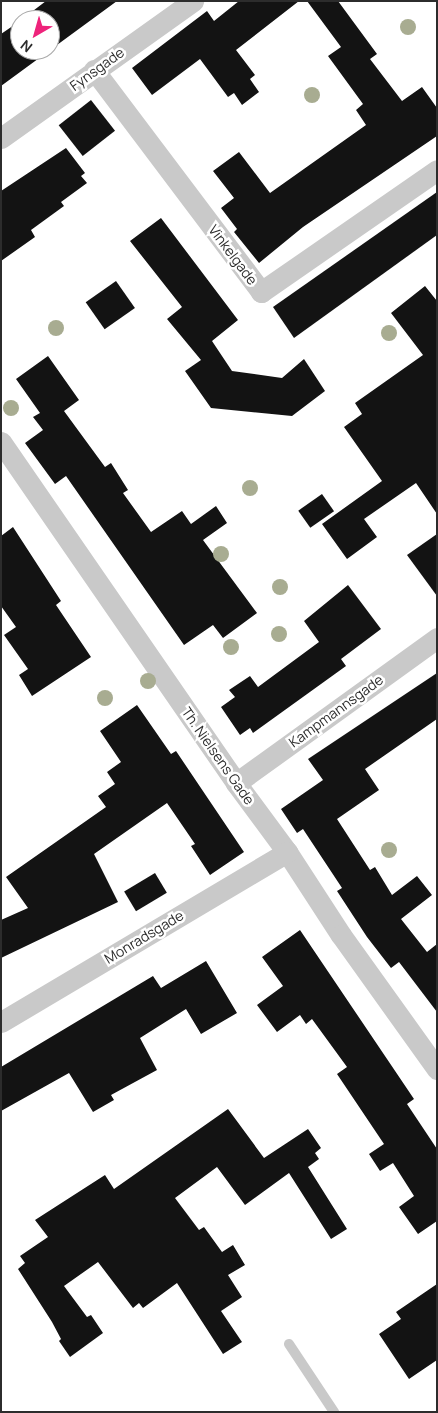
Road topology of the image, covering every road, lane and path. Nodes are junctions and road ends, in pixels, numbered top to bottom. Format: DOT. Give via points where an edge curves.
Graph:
graph roads {
  1 [pos="193,1"];
  2 [pos="94,70"];
  3 [pos="1,138"];
  4 [pos="437,170"];
  5 [pos="1,442"];
  6 [pos="437,638"];
  7 [pos="236,783"];
  8 [pos="287,852"];
  9 [pos="1,1022"];
  10 [pos="437,1069"];
  11 [pos="289,1344"];
  12 [pos="334,1412"];
  1 -- 2 [label="street, Fynsgade"];
  2 -- 3 [label="street, Fynsgade"];
  2 -- 4 [label="street, Vinkelgade" via="261,292"];
  5 -- 7 [label="street, Th. Nielsens Gade"];
  6 -- 7 [label="street, Kampmannsgade"];
  7 -- 8 [label="street, Th. Nielsens Gade"];
  8 -- 9 [label="street, Monradsgade"];
  8 -- 10 [label="street, Th. Nielsens Gade" via="341,935"];
  11 -- 12 [label="lane"];
}
